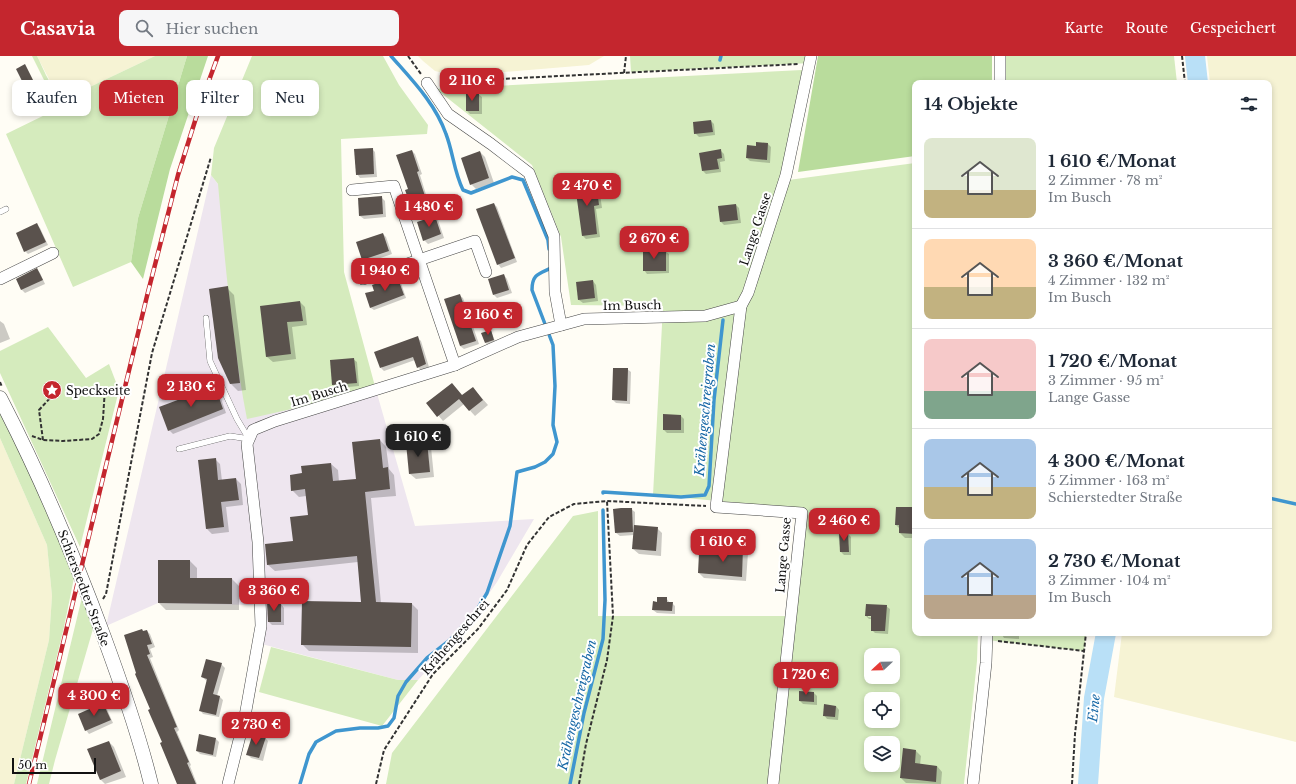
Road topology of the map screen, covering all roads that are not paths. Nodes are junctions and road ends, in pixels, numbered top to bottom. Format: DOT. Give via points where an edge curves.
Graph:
graph roads {
  1 [pos="1000,56"];
  2 [pos="810,60"];
  3 [pos="1000,80"];
  4 [pos="427,83"];
  5 [pos="352,190"];
  6 [pos="6,209"];
  7 [pos="0,212"];
  8 [pos="53,253"];
  9 [pos="419,260"];
  10 [pos="486,272"];
  11 [pos="363,279"];
  12 [pos="0,280"];
  13 [pos="741,306"];
  14 [pos="206,318"];
  15 [pos="553,327"];
  16 [pos="455,365"];
  17 [pos="0,398"];
  18 [pos="249,439"];
  19 [pos="179,449"];
  20 [pos="987,636"];
  21 [pos="151,784"];
  22 [pos="228,784"];
  23 [pos="773,784"];
  24 [pos="973,784"];
  1 -- 3 [label="street"];
  2 -- 13 [label="street, Lange Gasse" via="786,175 748,293"];
  4 -- 15 [label="street" via="448,114 529,173 554,236"];
  5 -- 9 [label="street" via="394,186"];
  6 -- 7 [label="lane"];
  8 -- 12 [label="street"];
  9 -- 10 [label="street" via="475,241"];
  9 -- 11 [label="street"];
  9 -- 16 [label="street"];
  13 -- 15 [label="street, Im Busch" via="705,316 584,319"];
  13 -- 23 [label="street, Lange Gasse" via="716,507 802,513"];
  14 -- 18 [label="lane" via="210,361"];
  15 -- 16 [label="street, Im Busch" via="518,337"];
  16 -- 18 [label="street, Im Busch" via="275,421 254,430"];
  17 -- 21 [label="street, Schierstedter Straße" via="61,528 94,611 144,751"];
  18 -- 19 [label="lane" via="230,436"];
  18 -- 22 [label="street" via="246,444 258,542 261,626 245,716"];
  20 -- 24 [label="street"];
}
